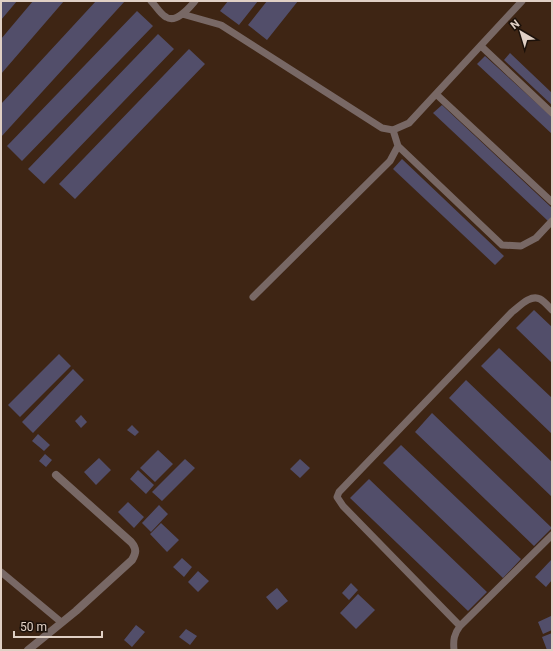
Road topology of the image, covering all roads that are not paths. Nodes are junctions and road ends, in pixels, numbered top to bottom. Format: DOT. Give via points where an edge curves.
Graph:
graph roads {
  1 [pos="151,1"];
  2 [pos="195,1"];
  3 [pos="522,1"];
  4 [pos="182,14"];
  5 [pos="481,46"];
  6 [pos="436,94"];
  7 [pos="552,113"];
  8 [pos="393,130"];
  9 [pos="398,146"];
  10 [pos="552,202"];
  11 [pos="552,221"];
  12 [pos="253,297"];
  13 [pos="552,310"];
  14 [pos="56,474"];
  15 [pos="552,535"];
  16 [pos="1,572"];
  17 [pos="61,622"];
  18 [pos="460,626"];
  19 [pos="28,650"];
  20 [pos="454,650"];
  1 -- 4 [label="lane" via="170,19 178,18"];
  2 -- 4 [label="lane"];
  3 -- 5 [label="lane"];
  4 -- 8 [label="lane" via="221,25 382,128"];
  5 -- 6 [label="lane"];
  5 -- 7 [label="lane"];
  6 -- 8 [label="lane" via="409,123"];
  6 -- 10 [label="lane"];
  8 -- 9 [label="lane"];
  9 -- 11 [label="lane" via="502,245 521,246 536,238"];
  9 -- 12 [label="lane" via="390,161"];
  13 -- 18 [label="lane" via="540,298 534,298 528,299 512,312 337,496 343,506"];
  14 -- 17 [label="street" via="131,542 136,553 132,560 76,612"];
  15 -- 18 [label="lane"];
  16 -- 17 [label="lane"];
  17 -- 19 [label="street"];
  18 -- 20 [label="lane" via="455,632"];
}
